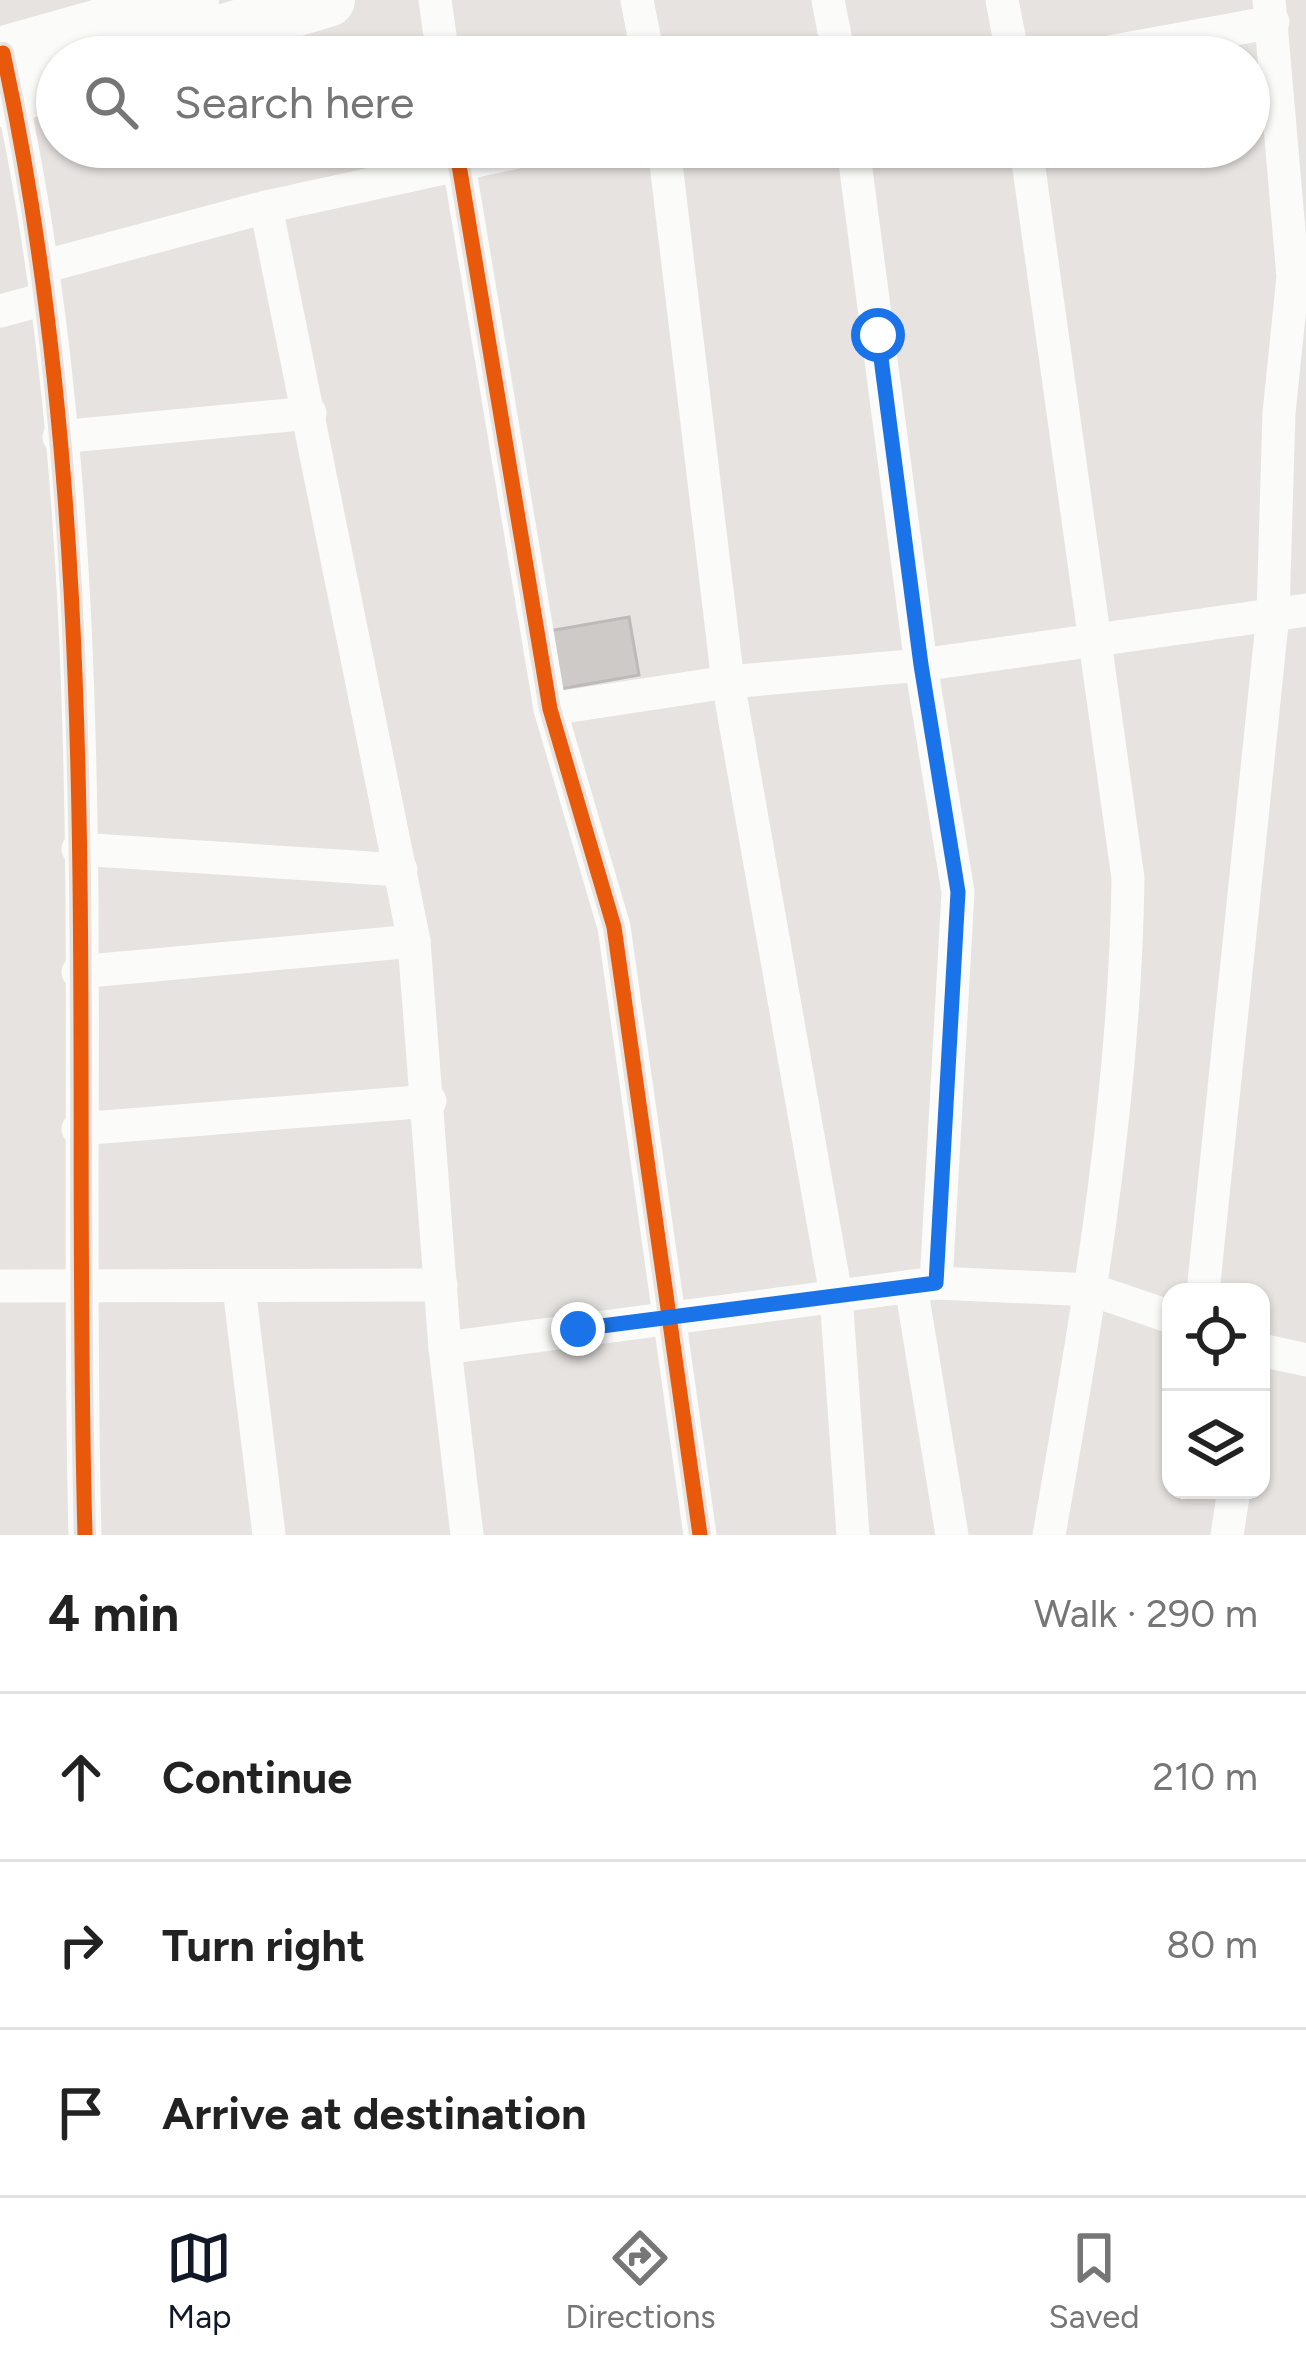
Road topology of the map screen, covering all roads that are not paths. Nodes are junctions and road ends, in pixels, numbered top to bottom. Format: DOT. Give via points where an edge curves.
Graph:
graph roads {
  1 [pos="192,0"];
  2 [pos="328,0"];
  3 [pos="434,0"];
  4 [pos="637,0"];
  5 [pos="828,0"];
  6 [pos="1002,0"];
  7 [pos="1271,11"];
  8 [pos="109,36"];
  9 [pos="207,36"];
  10 [pos="440,36"];
  11 [pos="644,36"];
  12 [pos="835,36"];
  13 [pos="1009,36"];
  14 [pos="1168,36"];
  15 [pos="14,77"];
  16 [pos="408,168"];
  17 [pos="459,168"];
  18 [pos="667,168"];
  19 [pos="856,168"];
  20 [pos="1029,168"];
  21 [pos="266,206"];
  22 [pos="44,283"];
  23 [pos="0,311"];
  24 [pos="310,413"];
  25 [pos="59,437"];
  26 [pos="1290,612"];
  27 [pos="1096,637"];
  28 [pos="921,665"];
  29 [pos="728,682"];
  30 [pos="550,709"];
  31 [pos="79,849"];
  32 [pos="401,870"];
  33 [pos="414,940"];
  34 [pos="78,972"];
  35 [pos="430,1101"];
  36 [pos="78,1129"];
  37 [pos="1204,1283"];
  38 [pos="441,1285"];
  39 [pos="923,1285"];
  40 [pos="0,1286"];
  41 [pos="78,1287"];
  42 [pos="239,1288"];
  43 [pos="1092,1290"];
  44 [pos="836,1295"];
  45 [pos="1162,1314"];
  46 [pos="666,1316"];
  47 [pos="445,1348"];
  48 [pos="1270,1352"];
  49 [pos="1306,1360"];
  50 [pos="1233,1499"];
  51 [pos="85,1535"];
  52 [pos="269,1535"];
  53 [pos="467,1535"];
  54 [pos="700,1535"];
  55 [pos="853,1535"];
  56 [pos="952,1535"];
  57 [pos="1049,1535"];
  58 [pos="1227,1535"];
  1 -- 8 [label="main road"];
  2 -- 9 [label="main road"];
  3 -- 10 [label="street"];
  4 -- 11 [label="street"];
  5 -- 12 [label="street"];
  6 -- 13 [label="street"];
  7 -- 14 [label="street"];
  7 -- 26 [label="street" via="1293,277 1279,413"];
  15 -- 22 [label="street"];
  16 -- 21 [label="street"];
  17 -- 30 [label="street"];
  18 -- 29 [label="street"];
  19 -- 28 [label="street"];
  20 -- 27 [label="street"];
  21 -- 22 [label="street"];
  21 -- 24 [label="street"];
  22 -- 23 [label="street"];
  22 -- 25 [label="street"];
  24 -- 25 [label="street"];
  24 -- 32 [label="street"];
  25 -- 31 [label="street" via="79,703"];
  26 -- 27 [label="street"];
  26 -- 37 [label="street"];
  27 -- 28 [label="street"];
  27 -- 43 [label="street" via="1129,878"];
  28 -- 29 [label="street"];
  28 -- 39 [label="street" via="958,892"];
  29 -- 30 [label="street"];
  29 -- 44 [label="street"];
  30 -- 46 [label="street" via="614,927"];
  31 -- 32 [label="street"];
  31 -- 34 [label="street"];
  32 -- 33 [label="street"];
  33 -- 34 [label="street"];
  33 -- 35 [label="street"];
  34 -- 36 [label="street"];
  35 -- 36 [label="street"];
  35 -- 38 [label="street"];
  36 -- 41 [label="street"];
  38 -- 42 [label="street"];
  38 -- 47 [label="street"];
  39 -- 43 [label="street"];
  39 -- 44 [label="street"];
  39 -- 56 [label="street"];
  40 -- 41 [label="street"];
  41 -- 42 [label="street"];
  41 -- 51 [label="street"];
  42 -- 52 [label="street"];
  43 -- 45 [label="street"];
  43 -- 57 [label="street"];
  44 -- 46 [label="street"];
  44 -- 55 [label="street"];
  46 -- 47 [label="street"];
  46 -- 54 [label="street"];
  47 -- 53 [label="street"];
  48 -- 49 [label="street"];
  50 -- 58 [label="street"];
}
